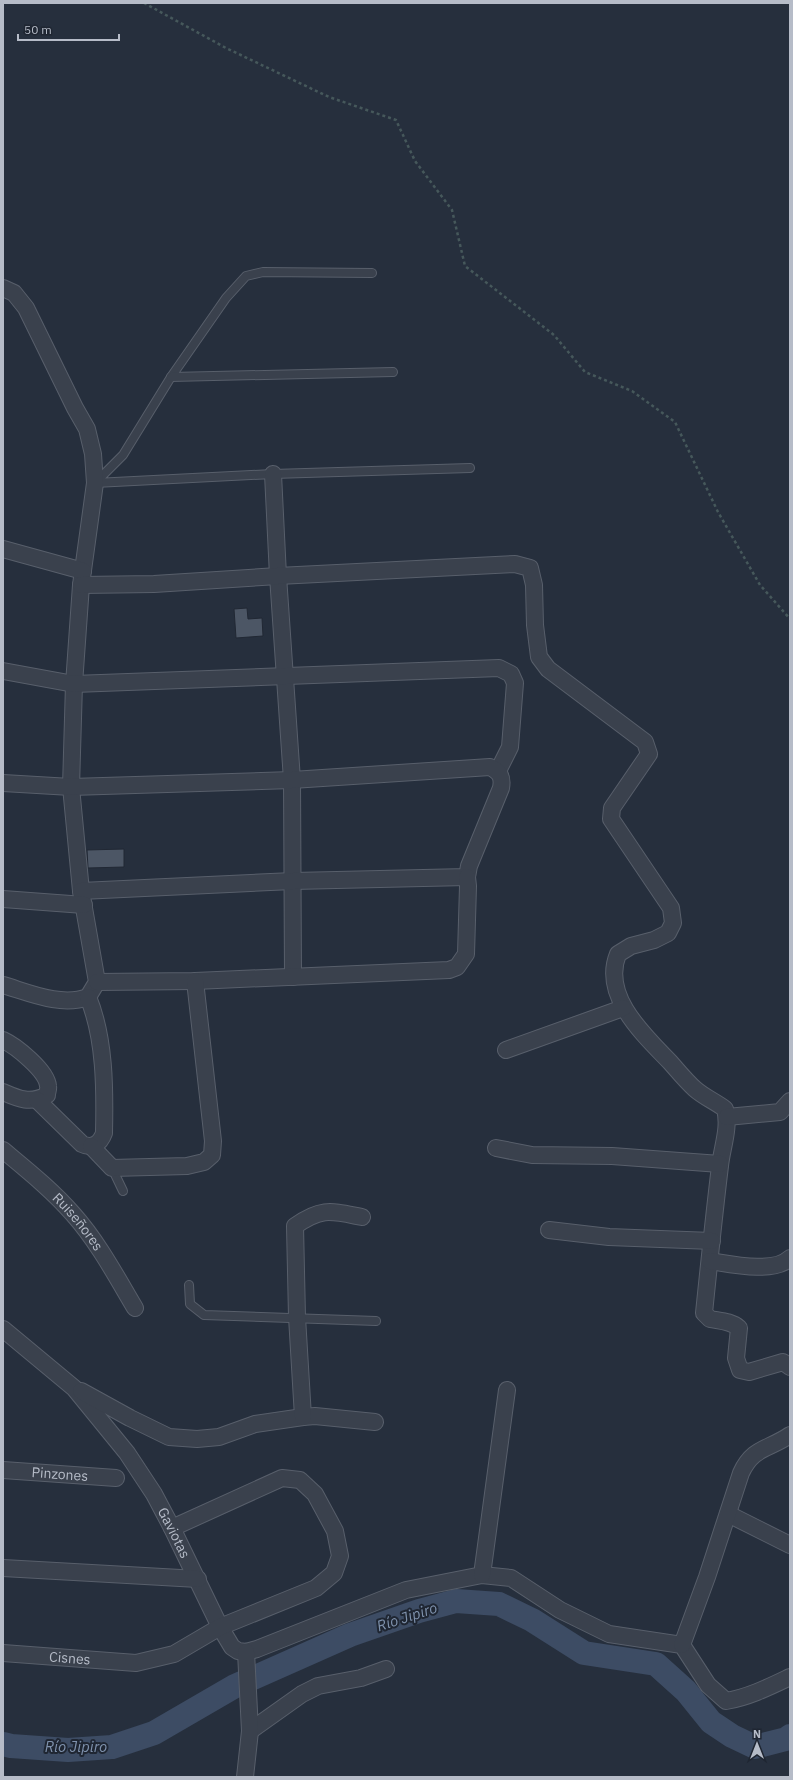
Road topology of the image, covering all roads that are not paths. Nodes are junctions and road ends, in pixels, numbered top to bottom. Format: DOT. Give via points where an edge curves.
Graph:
graph roads {
  1 [pos="372,273"];
  2 [pos="3,288"];
  3 [pos="393,372"];
  4 [pos="171,377"];
  5 [pos="470,468"];
  6 [pos="273,474"];
  7 [pos="95,483"];
  8 [pos="3,549"];
  9 [pos="278,576"];
  10 [pos="82,578"];
  11 [pos="3,671"];
  12 [pos="284,676"];
  13 [pos="74,684"];
  14 [pos="498,771"];
  15 [pos="292,780"];
  16 [pos="3,783"];
  17 [pos="71,787"];
  18 [pos="467,877"];
  19 [pos="293,881"];
  20 [pos="82,898"];
  21 [pos="3,899"];
  22 [pos="293,977"];
  23 [pos="195,981"];
  24 [pos="97,982"];
  25 [pos="3,985"];
  26 [pos="88,997"];
  27 [pos="623,1008"];
  28 [pos="3,1040"];
  29 [pos="506,1050"];
  30 [pos="3,1092"];
  31 [pos="37,1100"];
  32 [pos="790,1101"];
  33 [pos="727,1117"];
  34 [pos="91,1146"];
  35 [pos="496,1148"];
  36 [pos="3,1150"];
  37 [pos="720,1164"];
  38 [pos="112,1168"];
  39 [pos="123,1191"];
  40 [pos="362,1217"];
  41 [pos="549,1230"];
  42 [pos="712,1240"];
  43 [pos="790,1258"];
  44 [pos="710,1261"];
  45 [pos="189,1285"];
  46 [pos="135,1308"];
  47 [pos="297,1317"];
  48 [pos="376,1321"];
  49 [pos="3,1329"];
  50 [pos="790,1367"];
  51 [pos="74,1388"];
  52 [pos="507,1390"];
  53 [pos="303,1417"];
  54 [pos="375,1422"];
  55 [pos="790,1435"];
  56 [pos="3,1470"];
  57 [pos="116,1478"];
  58 [pos="728,1514"];
  59 [pos="172,1528"];
  60 [pos="790,1545"];
  61 [pos="3,1568"];
  62 [pos="482,1575"];
  63 [pos="198,1580"];
  64 [pos="220,1627"];
  65 [pos="682,1645"];
  66 [pos="3,1653"];
  67 [pos="246,1657"];
  68 [pos="386,1669"];
  69 [pos="790,1677"];
  70 [pos="250,1731"];
  71 [pos="245,1777"];
  1 -- 4 [label="lane" via="263,272 246,276 226,298"];
  2 -- 7 [label="street" via="14,293 26,308 87,429"];
  3 -- 4 [label="lane"];
  4 -- 7 [label="lane" via="123,455"];
  5 -- 6 [label="lane"];
  6 -- 7 [label="lane"];
  6 -- 9 [label="street"];
  7 -- 10 [label="street"];
  8 -- 10 [label="street"];
  9 -- 10 [label="street" via="154,584"];
  9 -- 12 [label="street"];
  9 -- 27 [label="street" via="514,564 530,568 534,585 538,657 548,669 645,742 649,754 612,808 611,819 671,908 673,923 668,933 661,938 631,946 618,954 613,970"];
  10 -- 13 [label="street"];
  11 -- 13 [label="street"];
  12 -- 13 [label="street"];
  12 -- 14 [label="street" via="499,668 511,674 515,683 510,747"];
  12 -- 15 [label="street"];
  13 -- 17 [label="street"];
  14 -- 15 [label="street" via="490,767"];
  14 -- 18 [label="street" via="502,779 501,788 469,866"];
  15 -- 17 [label="street"];
  15 -- 19 [label="street"];
  16 -- 17 [label="street"];
  17 -- 20 [label="street"];
  18 -- 19 [label="street"];
  18 -- 22 [label="street" via="466,954 456,967 449,970"];
  19 -- 20 [label="street"];
  19 -- 22 [label="street"];
  20 -- 21 [label="street"];
  20 -- 24 [label="street"];
  22 -- 23 [label="street"];
  23 -- 24 [label="street"];
  23 -- 38 [label="street" via="212,1155 204,1162 187,1166"];
  24 -- 26 [label="street"];
  25 -- 26 [label="street" via="62,1002"];
  26 -- 34 [label="street" via="96,1017 105,1091 104,1133 100,1141"];
  27 -- 29 [label="street"];
  27 -- 33 [label="street" via="640,1032 695,1090 725,1109"];
  28 -- 31 [label="street" via="29,1058 43,1074 48,1086 47,1095"];
  30 -- 31 [label="street" via="21,1099"];
  31 -- 34 [label="street" via="79,1141"];
  32 -- 33 [label="street" via="780,1112"];
  33 -- 37 [label="street"];
  34 -- 38 [label="street"];
  35 -- 37 [label="street" via="532,1155 612,1156"];
  36 -- 46 [label="street, Ruiseñores" via="38,1179 73,1214 104,1255"];
  37 -- 42 [label="street"];
  38 -- 39 [label="lane"];
  40 -- 47 [label="street" via="328,1210 309,1216 294,1226"];
  41 -- 42 [label="street" via="609,1237"];
  42 -- 44 [label="street"];
  43 -- 44 [label="street" via="773,1266"];
  44 -- 50 [label="street" via="704,1313 710,1320 730,1322 739,1328 736,1358 740,1370 749,1372 784,1362"];
  45 -- 47 [label="lane" via="190,1304 204,1315"];
  47 -- 48 [label="lane"];
  47 -- 53 [label="street"];
  49 -- 51 [label="street, Gaviotas"];
  51 -- 53 [label="street" via="169,1436 219,1437 255,1424"];
  51 -- 59 [label="street, Gaviotas" via="127,1453 154,1494"];
  52 -- 62 [label="street"];
  53 -- 54 [label="street"];
  55 -- 58 [label="street" via="777,1444 754,1453 746,1461"];
  56 -- 57 [label="street, Pinzones"];
  58 -- 60 [label="street"];
  58 -- 65 [label="street"];
  59 -- 63 [label="street, Gaviotas"];
  59 -- 64 [label="street, Cisnes" via="282,1478 300,1480 315,1494 335,1531 340,1556 334,1573 316,1588"];
  61 -- 63 [label="street"];
  62 -- 65 [label="street" via="511,1578 560,1610 609,1634"];
  62 -- 67 [label="street" via="406,1590 257,1649"];
  63 -- 64 [label="street, Gaviotas"];
  64 -- 66 [label="street, Cisnes" via="174,1654 136,1663"];
  64 -- 67 [label="street, Gaviotas" via="232,1648"];
  65 -- 69 [label="street" via="708,1685 726,1700 741,1698"];
  67 -- 70 [label="street"];
  68 -- 70 [label="street" via="361,1678 318,1686 302,1694"];
  70 -- 71 [label="street"];
}
